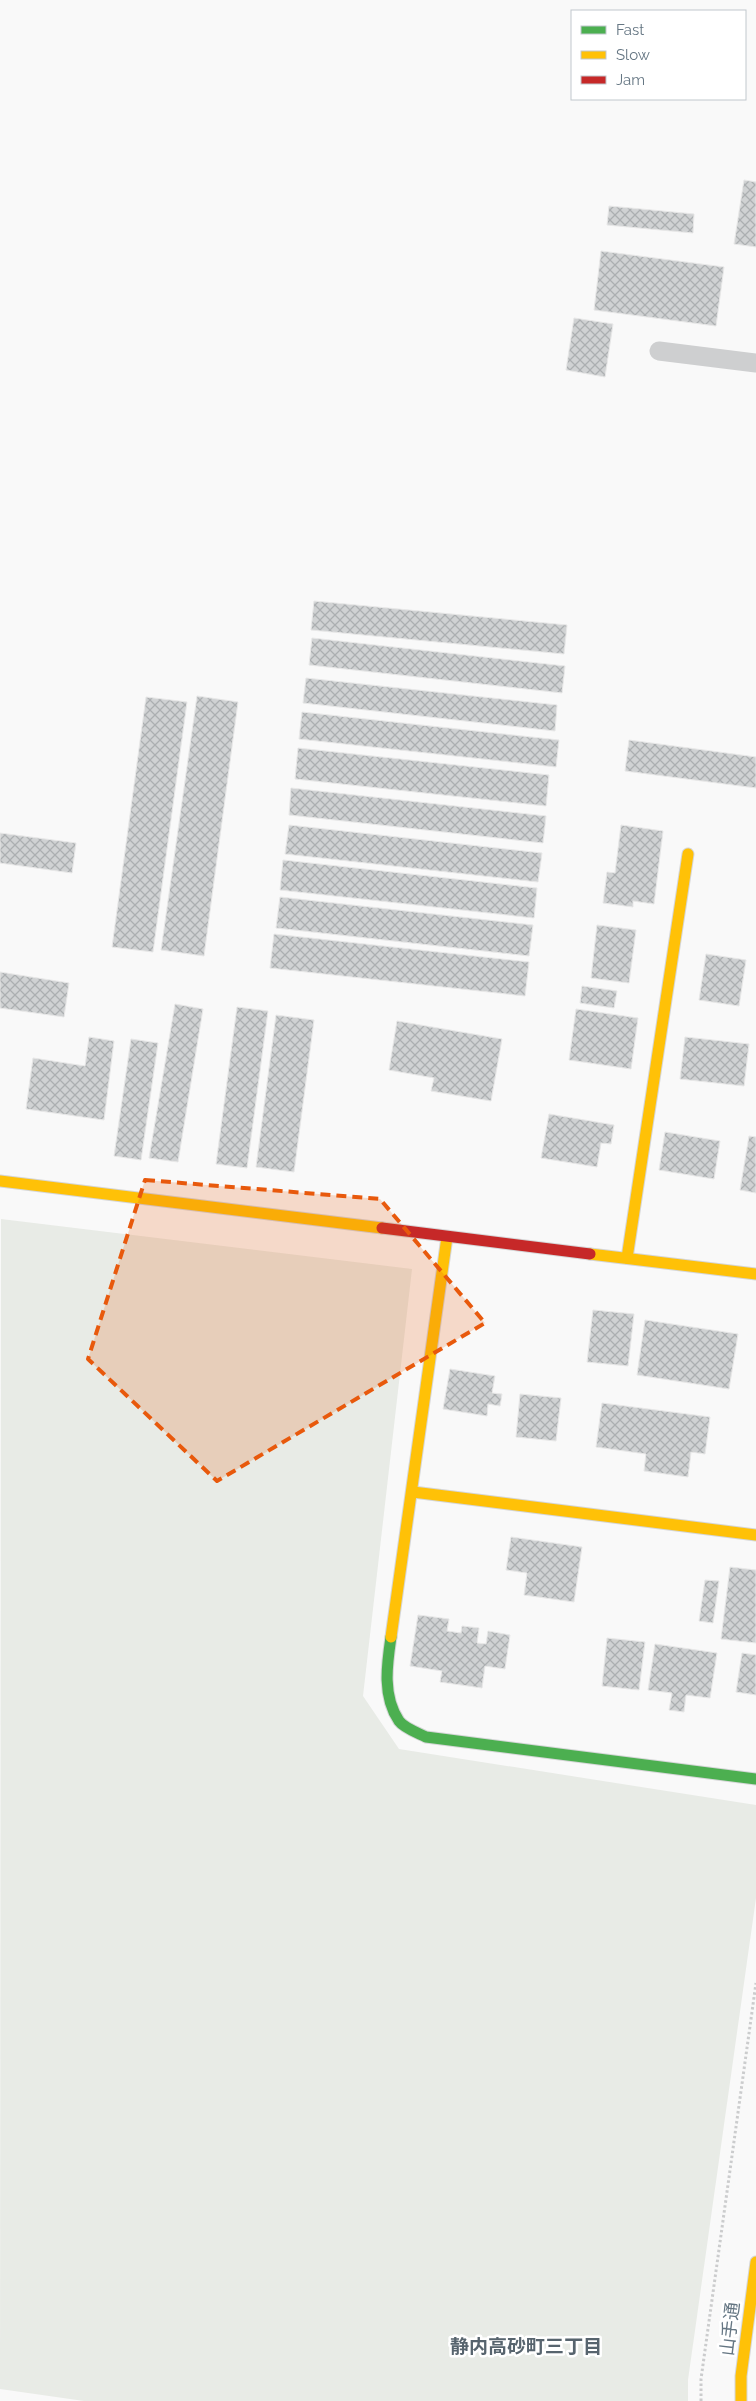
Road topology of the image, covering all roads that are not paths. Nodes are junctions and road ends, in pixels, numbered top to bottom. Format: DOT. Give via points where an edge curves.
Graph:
graph roads {
  1 [pos="658,351"];
  2 [pos="756,363"];
  3 [pos="688,854"];
  4 [pos="0,1181"];
  5 [pos="447,1236"];
  6 [pos="627,1258"];
  7 [pos="756,1274"];
  8 [pos="413,1492"];
  9 [pos="756,1535"];
  10 [pos="756,1779"];
  11 [pos="756,2262"];
  12 [pos="741,2401"];
  1 -- 2 [label="lane"];
  3 -- 6 [label="street"];
  4 -- 5 [label="street"];
  5 -- 6 [label="street"];
  5 -- 8 [label="street"];
  6 -- 7 [label="street"];
  8 -- 9 [label="street"];
  8 -- 10 [label="street" via="387,1667 389,1697 400,1722 426,1737"];
  11 -- 12 [label="street, 山手通" via="741,2376"];
}
